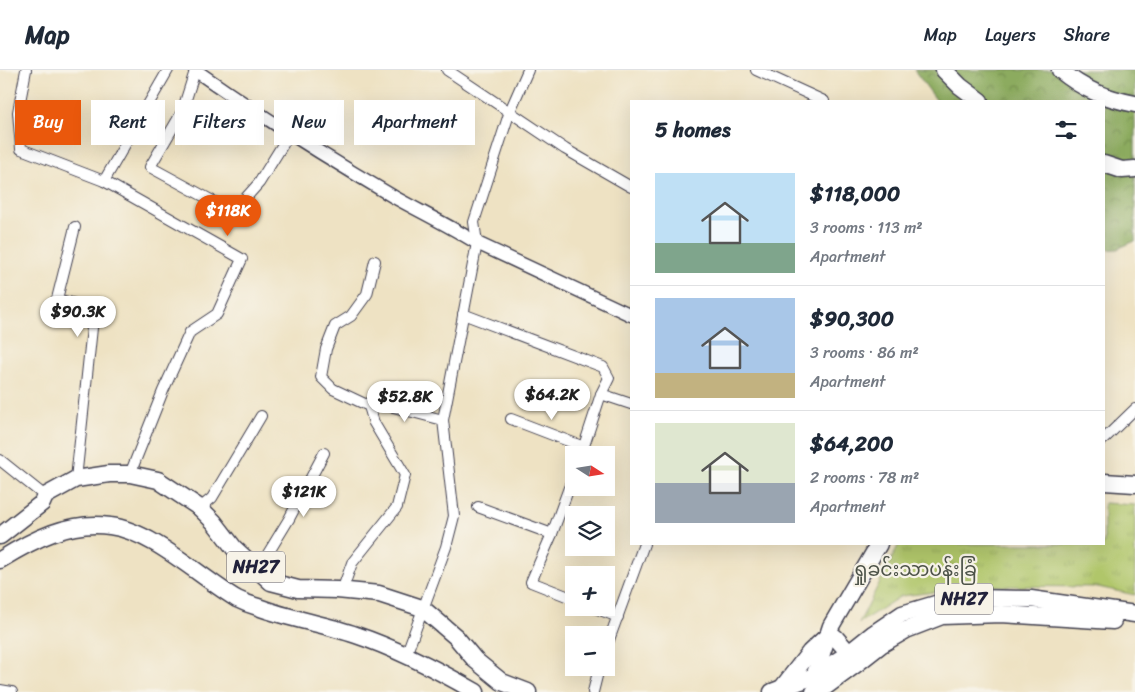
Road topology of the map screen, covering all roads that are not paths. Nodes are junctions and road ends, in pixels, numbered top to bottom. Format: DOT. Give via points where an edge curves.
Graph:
graph roads {
  1 [pos="26,70"];
  2 [pos="168,70"];
  3 [pos="195,70"];
  4 [pos="447,70"];
  5 [pos="528,70"];
  6 [pos="756,70"];
  7 [pos="944,70"];
  8 [pos="1060,70"];
  9 [pos="822,100"];
  10 [pos="979,100"];
  11 [pos="1135,104"];
  12 [pos="510,111"];
  13 [pos="274,122"];
  14 [pos="283,145"];
  15 [pos="310,145"];
  16 [pos="1105,164"];
  17 [pos="1135,170"];
  18 [pos="104,181"];
  19 [pos="630,186"];
  20 [pos="74,227"];
  21 [pos="477,243"];
  22 [pos="374,261"];
  23 [pos="464,314"];
  24 [pos="630,315"];
  25 [pos="601,394"];
  26 [pos="369,403"];
  27 [pos="630,404"];
  28 [pos="1135,409"];
  29 [pos="261,416"];
  30 [pos="443,420"];
  31 [pos="511,420"];
  32 [pos="1105,438"];
  33 [pos="571,446"];
  34 [pos="584,446"];
  35 [pos="324,453"];
  36 [pos="0,460"];
  37 [pos="130,474"];
  38 [pos="76,479"];
  39 [pos="1105,482"];
  40 [pos="1135,484"];
  41 [pos="45,496"];
  42 [pos="566,496"];
  43 [pos="478,507"];
  44 [pos="200,508"];
  45 [pos="2,531"];
  46 [pos="552,534"];
  47 [pos="644,545"];
  48 [pos="878,545"];
  49 [pos="0,560"];
  50 [pos="258,570"];
  51 [pos="342,591"];
  52 [pos="565,595"];
  53 [pos="422,608"];
  54 [pos="1135,614"];
  55 [pos="615,615"];
  56 [pos="618,616"];
  57 [pos="1135,625"];
  58 [pos="614,626"];
  59 [pos="831,637"];
  60 [pos="850,654"];
  61 [pos="406,655"];
  62 [pos="597,676"];
  63 [pos="819,683"];
  64 [pos="0,690"];
  65 [pos="777,691"];
  66 [pos="12,692"];
  67 [pos="476,692"];
  68 [pos="528,692"];
  69 [pos="593,692"];
  1 -- 18 [label="street" via="18,112 21,149"];
  2 -- 18 [label="street"];
  3 -- 13 [label="street"];
  3 -- 14 [label="street" via="182,112 150,167 233,212 259,183"];
  4 -- 12 [label="street"];
  5 -- 12 [label="street"];
  6 -- 9 [label="street"];
  7 -- 10 [label="highway"];
  8 -- 11 [label="highway" via="1098,95"];
  12 -- 19 [label="street" via="565,149"];
  12 -- 21 [label="street" via="474,222"];
  15 -- 21 [label="street"];
  16 -- 17 [label="highway"];
  18 -- 37 [label="street" via="242,259 217,314 190,332"];
  20 -- 38 [label="street" via="57,299 94,309"];
  21 -- 23 [label="street"];
  21 -- 24 [label="street"];
  22 -- 51 [label="street" via="367,294 351,316 335,326 326,349 321,378 333,389 369,406 374,422 405,475 397,507 352,563"];
  23 -- 25 [label="street" via="604,367 609,378"];
  23 -- 30 [label="street"];
  25 -- 27 [label="street"];
  25 -- 34 [label="street"];
  26 -- 30 [label="street" via="378,402"];
  28 -- 32 [label="street"];
  29 -- 44 [label="street" via="212,498"];
  30 -- 53 [label="street" via="454,516 446,547"];
  31 -- 33 [label="street"];
  35 -- 50 [label="street"];
  36 -- 41 [label="street"];
  37 -- 38 [label="highway, NH27"];
  37 -- 44 [label="highway, NH27" via="158,480"];
  38 -- 41 [label="highway, NH27"];
  39 -- 40 [label="highway"];
  41 -- 45 [label="highway, NH27" via="42,503"];
  42 -- 46 [label="street"];
  43 -- 46 [label="street"];
  44 -- 50 [label="highway, NH27"];
  46 -- 52 [label="street" via="531,582"];
  47 -- 56 [label="street"];
  48 -- 59 [label="highway" via="838,614"];
  49 -- 61 [label="highway, NH27" via="26,544 64,529 91,525 132,531 154,542 239,600 297,620 356,635"];
  50 -- 51 [label="highway, NH27" via="271,582 298,589"];
  51 -- 53 [label="highway, NH27" via="378,594"];
  53 -- 61 [label="street"];
  53 -- 68 [label="highway, NH27" via="502,682"];
  54 -- 60 [label="highway, NH27" via="1031,599 974,598 939,603 902,614"];
  55 -- 56 [label="street"];
  56 -- 58 [label="street"];
  57 -- 63 [label="highway, NH27" via="1040,615 942,616 906,630"];
  59 -- 60 [label="highway"];
  59 -- 63 [label="highway"];
  59 -- 65 [label="highway" via="810,652"];
  60 -- 63 [label="highway, NH27"];
  61 -- 67 [label="highway, NH27"];
  62 -- 69 [label="street"];
  63 -- 65 [label="highway, NH27"];
  64 -- 66 [label="street"];
}
